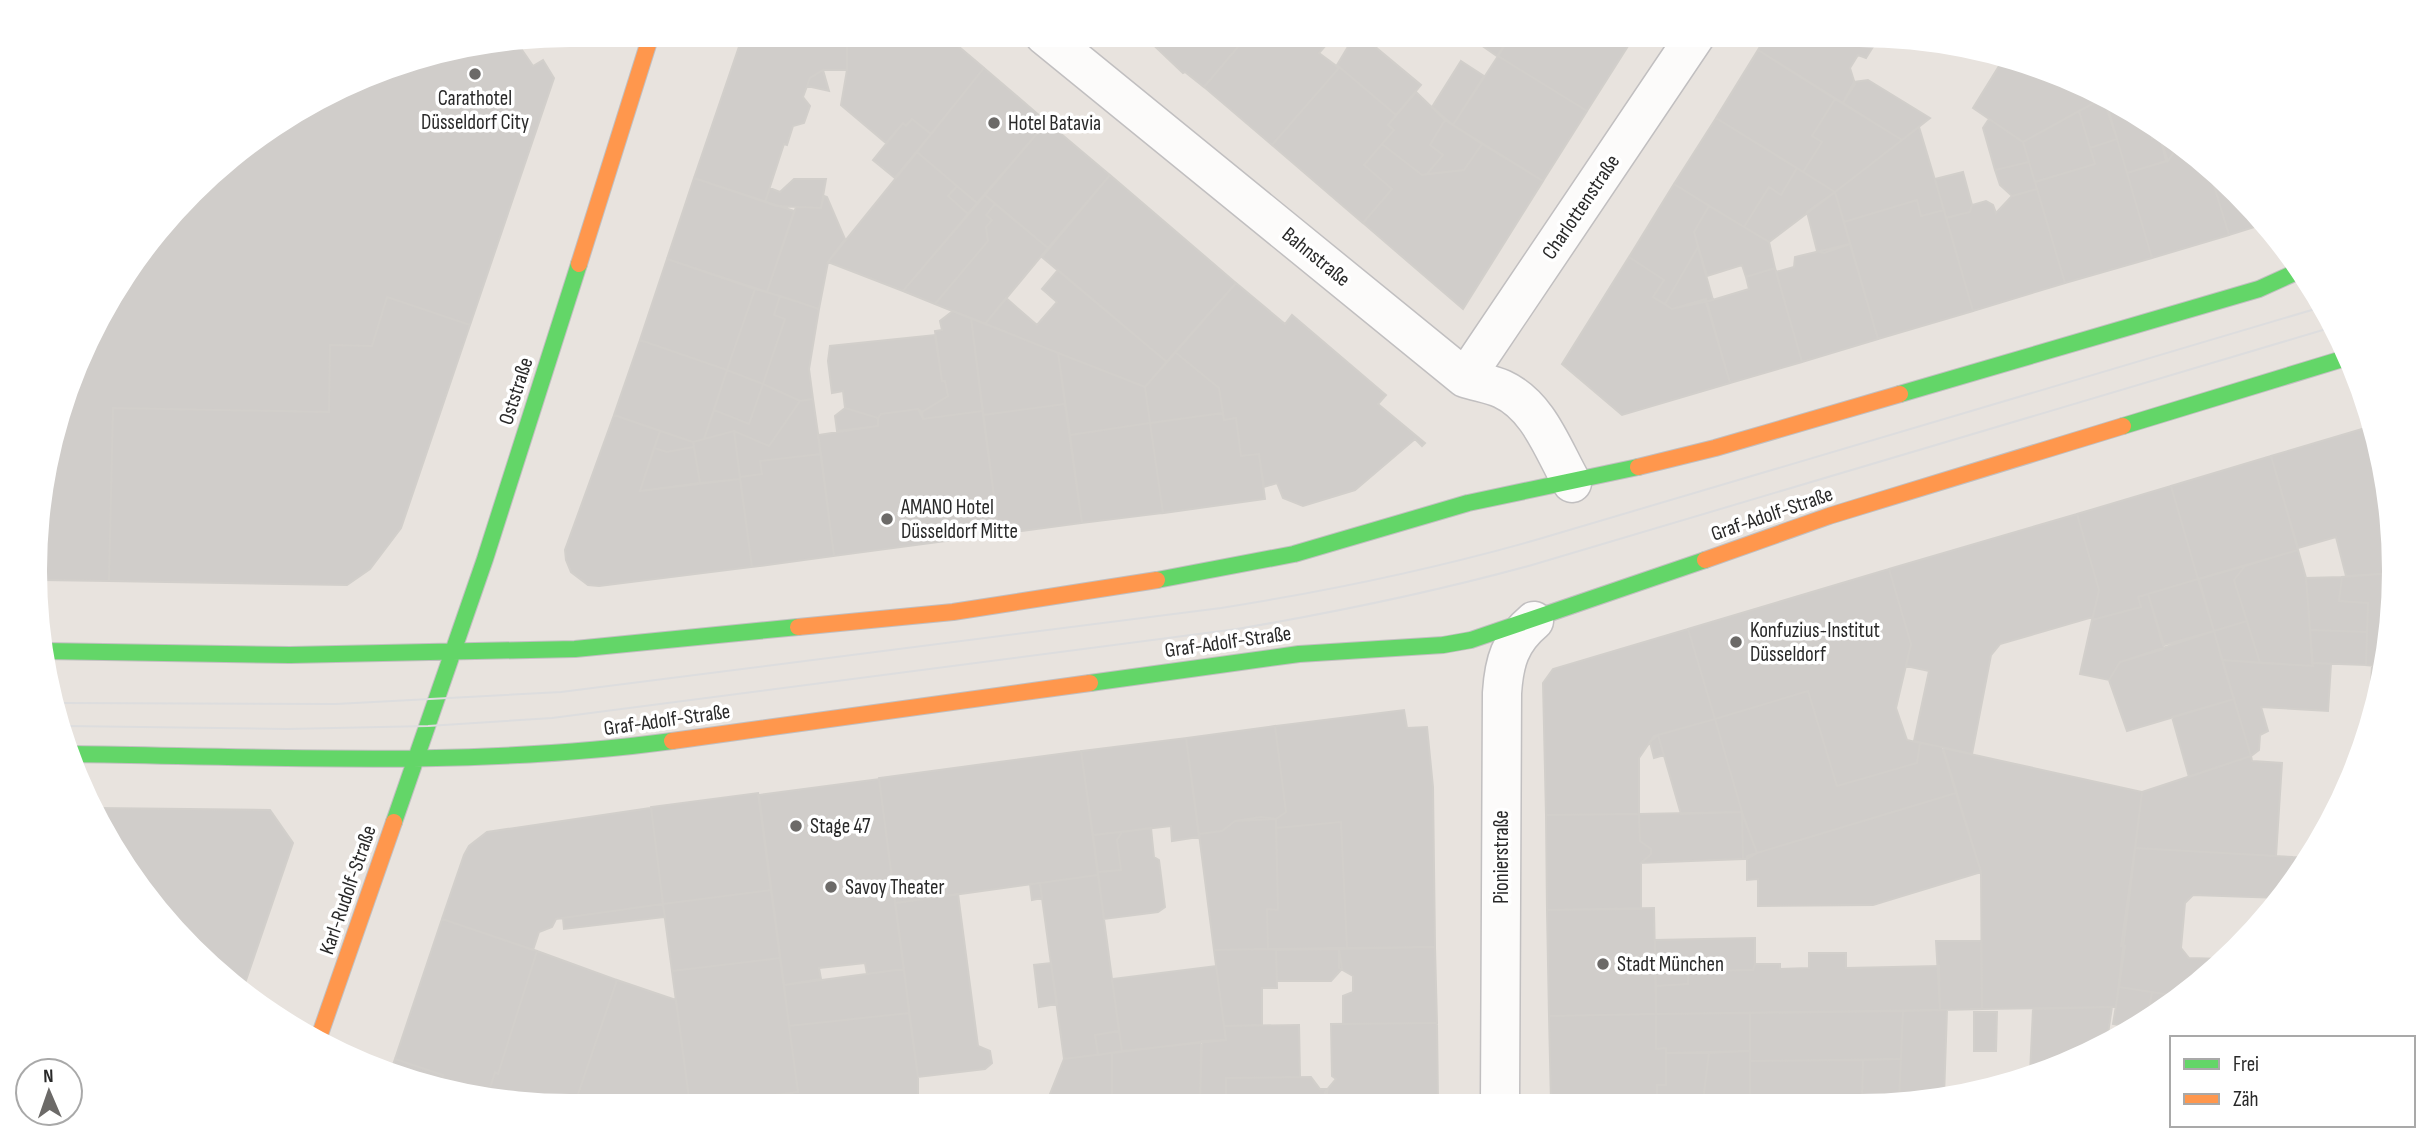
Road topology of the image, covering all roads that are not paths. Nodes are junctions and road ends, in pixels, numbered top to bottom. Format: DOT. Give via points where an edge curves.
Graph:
graph roads {
  1 [pos="647,47"];
  2 [pos="1059,47"];
  3 [pos="1688,47"];
  4 [pos="2290,275"];
  5 [pos="2338,360"];
  6 [pos="1465,378"];
  7 [pos="1572,483"];
  8 [pos="1534,621"];
  9 [pos="54,652"];
  10 [pos="451,653"];
  11 [pos="81,754"];
  12 [pos="417,758"];
  13 [pos="321,1031"];
  14 [pos="1500,1094"];
  1 -- 10 [label="main road, Oststraße"];
  2 -- 6 [label="street, Bahnstraße"];
  3 -- 6 [label="street, Charlottenstraße"];
  4 -- 7 [label="main road" via="2259,289 1715,448"];
  5 -- 8 [label="main road, Graf-Adolf-Straße" via="1829,516"];
  6 -- 7 [label="street, Bahnstraße" via="1502,389 1522,402 1544,429"];
  7 -- 10 [label="main road" via="1468,503 1294,554 1205,573 979,608 575,649"];
  8 -- 12 [label="main road, Graf-Adolf-Straße" via="1443,645 1299,654 597,751"];
  8 -- 14 [label="street, Pionierstraße" via="1510,649 1502,693"];
  9 -- 10 [label="main road"];
  10 -- 12 [label="main road, Oststraße"];
  11 -- 12 [label="main road, Graf-Adolf-Straße"];
  12 -- 13 [label="main road, Karl-Rudolf-Straße"];
}
